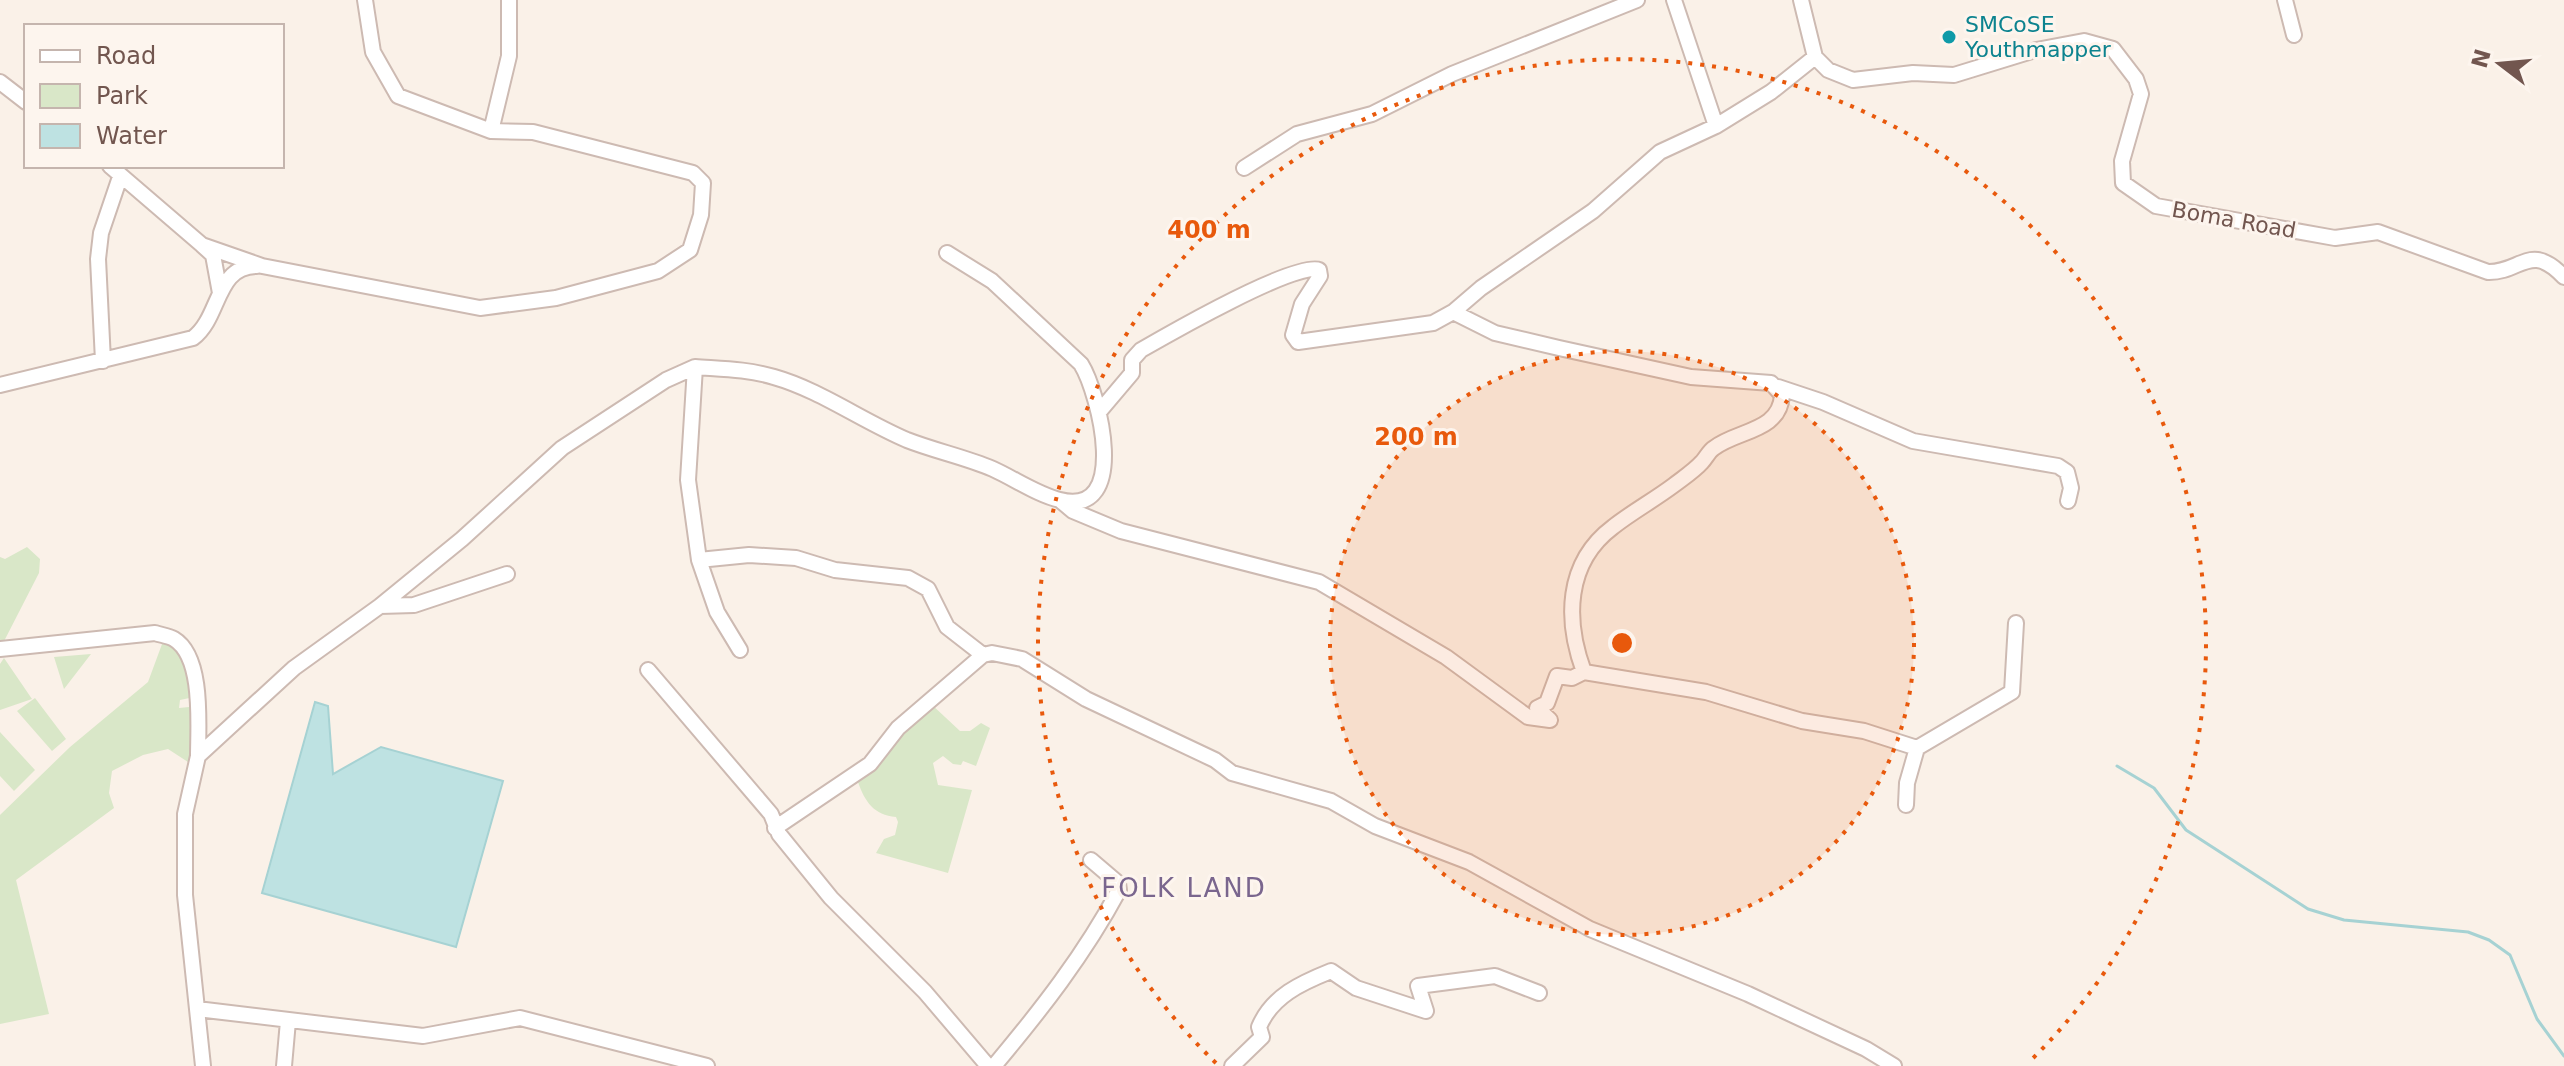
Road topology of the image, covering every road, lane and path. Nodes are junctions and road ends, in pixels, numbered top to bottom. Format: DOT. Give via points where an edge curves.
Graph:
graph roads {
  1 [pos="365,0"];
  2 [pos="509,0"];
  3 [pos="1637,0"];
  4 [pos="1674,0"];
  5 [pos="1801,0"];
  6 [pos="2285,0"];
  7 [pos="2294,35"];
  8 [pos="1815,57"];
  9 [pos="0,82"];
  10 [pos="24,100"];
  11 [pos="1716,126"];
  12 [pos="491,131"];
  13 [pos="1244,168"];
  14 [pos="115,171"];
  15 [pos="202,245"];
  16 [pos="947,253"];
  17 [pos="262,266"];
  18 [pos="2564,277"];
  19 [pos="220,293"];
  20 [pos="1453,312"];
  21 [pos="103,361"];
  22 [pos="695,367"];
  23 [pos="0,385"];
  24 [pos="1778,387"];
  25 [pos="1099,412"];
  26 [pos="1061,501"];
  27 [pos="2068,501"];
  28 [pos="699,560"];
  29 [pos="507,574"];
  30 [pos="380,606"];
  31 [pos="2016,623"];
  32 [pos="0,649"];
  33 [pos="740,650"];
  34 [pos="983,655"];
  35 [pos="648,670"];
  36 [pos="1584,672"];
  37 [pos="1917,748"];
  38 [pos="198,756"];
  39 [pos="1906,805"];
  40 [pos="775,828"];
  41 [pos="1091,860"];
  42 [pos="1539,993"];
  43 [pos="197,1009"];
  44 [pos="288,1021"];
  45 [pos="203,1066"];
  46 [pos="284,1066"];
  47 [pos="707,1066"];
  48 [pos="988,1066"];
  49 [pos="994,1066"];
  50 [pos="1232,1066"];
  51 [pos="1894,1066"];
  1 -- 12 [label="street" via="373,52 398,96"];
  2 -- 12 [label="street" via="509,56"];
  3 -- 13 [label="street" via="1442,78 1372,114 1297,134"];
  4 -- 11 [label="street"];
  5 -- 8 [label="street"];
  6 -- 7 [label="street"];
  8 -- 11 [label="street"];
  8 -- 18 [label="street, Boma Road" via="1841,77 1866,80 1913,73 1954,75 2032,51 2084,41 2101,44 2125,63 2141,94 2122,161 2123,183 2156,206 2335,238 2378,232 2488,272 2527,258 2556,268"];
  9 -- 10 [label="street"];
  11 -- 20 [label="street" via="1660,152 1593,211"];
  12 -- 17 [label="street" via="533,132 693,173 703,183 701,215 690,250 658,271 608,286 480,308"];
  14 -- 15 [label="street"];
  14 -- 21 [label="street" via="98,259"];
  15 -- 17 [label="street"];
  15 -- 19 [label="street" via="213,255"];
  16 -- 25 [label="street" via="992,281 1081,364"];
  17 -- 19 [label="street" via="244,266 229,276"];
  19 -- 21 [label="street" via="208,324 193,338"];
  20 -- 24 [label="street" via="1495,333 1559,348 1691,377 1758,380"];
  20 -- 25 [label="street" via="1433,323 1298,342 1293,335 1302,304 1320,272 1311,267 1280,275 1141,350 1132,360 1132,373"];
  21 -- 23 [label="street"];
  22 -- 26 [label="street" via="777,378 909,441 953,453"];
  22 -- 28 [label="street" via="688,480"];
  22 -- 30 [label="street" via="562,448"];
  24 -- 27 [label="street" via="1913,441 2058,466 2067,472"];
  24 -- 36 [label="street" via="1781,405 1775,416 1713,448 1672,487 1609,529 1589,554 1571,594 1570,619"];
  25 -- 26 [label="street" via="1104,474 1082,500"];
  26 -- 36 [label="street" via="1121,531 1319,582 1446,657 1528,717 1550,720 1537,708 1547,703 1557,676 1572,678"];
  28 -- 33 [label="street" via="717,612"];
  28 -- 34 [label="street" via="796,558 835,570 908,578 928,589 947,627"];
  29 -- 30 [label="street" via="414,605"];
  30 -- 38 [label="street" via="294,668"];
  31 -- 37 [label="street" via="2012,692"];
  32 -- 38 [label="street" via="155,633 174,639 190,662 199,696"];
  34 -- 40 [label="street" via="898,728 870,764"];
  34 -- 51 [label="street" via="1022,659 1086,699 1232,773 1331,801 1375,826 1469,862 1601,934 1748,994"];
  35 -- 40 [label="street" via="771,814"];
  36 -- 37 [label="street" via="1706,692"];
  37 -- 39 [label="street"];
  38 -- 43 [label="street" via="185,814 188,950"];
  40 -- 48 [label="street" via="831,898 925,992"];
  41 -- 49 [label="street" via="1118,883 1119,890 1047,1004"];
  42 -- 50 [label="street" via="1495,976 1418,986 1426,1011 1356,988 1331,971 1299,984 1268,1007 1259,1027 1262,1037"];
  43 -- 44 [label="street"];
  43 -- 45 [label="street"];
  44 -- 46 [label="street"];
  44 -- 47 [label="street" via="423,1036 520,1018"];
}
